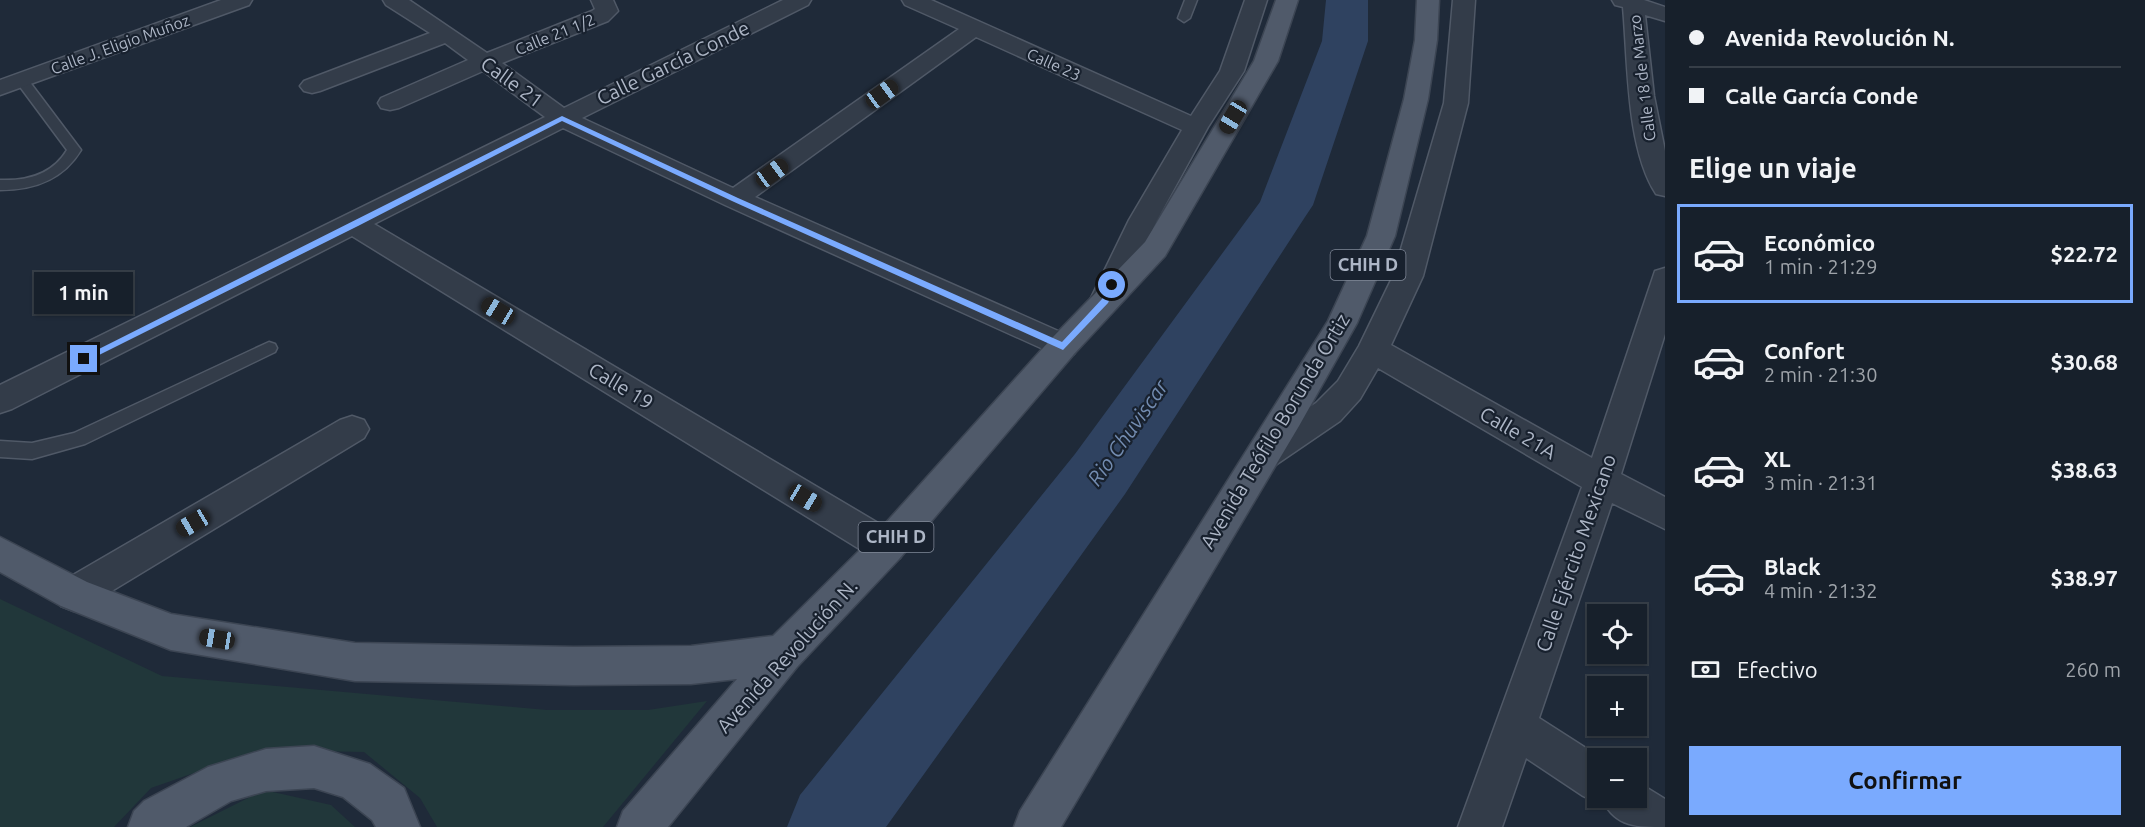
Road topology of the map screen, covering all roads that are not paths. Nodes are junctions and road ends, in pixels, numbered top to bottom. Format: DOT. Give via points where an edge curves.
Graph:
graph roads {
  1 [pos="241,0"];
  2 [pos="394,0"];
  3 [pos="602,0"];
  4 [pos="800,0"];
  5 [pos="913,0"];
  6 [pos="1191,0"];
  7 [pos="1256,0"];
  8 [pos="1287,0"];
  9 [pos="1428,0"];
  10 [pos="1464,0"];
  11 [pos="1629,1"];
  12 [pos="1665,14"];
  13 [pos="1184,18"];
  14 [pos="974,28"];
  15 [pos="447,34"];
  16 [pos="484,62"];
  17 [pos="10,84"];
  18 [pos="312,86"];
  19 [pos="390,103"];
  20 [pos="562,118"];
  21 [pos="1196,127"];
  22 [pos="0,185"];
  23 [pos="1665,188"];
  24 [pos="735,199"];
  25 [pos="355,225"];
  26 [pos="1665,278"];
  27 [pos="1105,300"];
  28 [pos="1660,320"];
  29 [pos="1063,346"];
  30 [pos="269,348"];
  31 [pos="1373,350"];
  32 [pos="0,400"];
  33 [pos="352,429"];
  34 [pos="0,449"];
  35 [pos="1262,456"];
  36 [pos="1602,481"];
  37 [pos="1665,514"];
  38 [pos="887,547"];
  39 [pos="0,554"];
  40 [pos="74,594"];
  41 [pos="783,654"];
  42 [pos="1515,727"];
  43 [pos="1587,774"];
  44 [pos="1639,808"];
  45 [pos="1665,825"];
  46 [pos="150,827"];
  47 [pos="398,827"];
  48 [pos="639,827"];
  49 [pos="1036,827"];
  50 [pos="1480,827"];
  1 -- 17 [label="street, Calle J. Eligio Muñoz"];
  2 -- 15 [label="street, Calle 21"];
  3 -- 16 [label="street, Calle 21 1/2" via="608,11 600,16"];
  4 -- 20 [label="street, Calle García Conde"];
  5 -- 14 [label="street, Calle 23"];
  6 -- 13 [label="lane"];
  7 -- 21 [label="street" via="1232,71"];
  8 -- 27 [label="main road, Avenida Revolución N. / CHIH D" via="1266,61 1155,249"];
  9 -- 35 [label="main road, Avenida Teófilo Borunda Ortiz / CHIH D" via="1416,99 1381,237 1342,323"];
  10 -- 31 [label="street" via="1456,103 1408,276"];
  11 -- 12 [label="street"];
  11 -- 23 [label="street, Calle 18 de Marzo" via="1648,139"];
  14 -- 21 [label="street, Calle 23"];
  14 -- 24 [label="street"];
  15 -- 16 [label="street, Calle 21"];
  15 -- 18 [label="street"];
  16 -- 19 [label="street, Calle 21 1/2"];
  16 -- 20 [label="street, Calle 21"];
  17 -- 22 [label="lane" via="74,150 61,168 38,181"];
  20 -- 24 [label="street, Calle 21"];
  20 -- 25 [label="street, Calle García Conde"];
  21 -- 27 [label="street" via="1143,220"];
  24 -- 29 [label="street, Calle 21"];
  25 -- 32 [label="street, Calle García Conde"];
  25 -- 38 [label="street, Calle 19"];
  26 -- 28 [label="street, Calle Ejército Mexicano"];
  27 -- 29 [label="main road, Avenida Revolución N. / CHIH D"];
  28 -- 36 [label="street, Calle Ejército Mexicano"];
  29 -- 38 [label="main road, Avenida Revolución N. / CHIH D"];
  30 -- 34 [label="lane" via="78,439 32,451"];
  31 -- 35 [label="street" via="1349,390 1328,412"];
  31 -- 36 [label="street, Calle 21A"];
  33 -- 40 [label="street"];
  35 -- 49 [label="main road, Avenida Teófilo Borunda Ortiz / CHIH D"];
  36 -- 37 [label="street, Calle 21A"];
  36 -- 42 [label="street, Calle Ejército Mexicano"];
  38 -- 41 [label="main road, Avenida Revolución N. / CHIH D"];
  39 -- 40 [label="main road"];
  40 -- 41 [label="main road" via="171,632 355,662 691,665"];
  41 -- 48 [label="main road, Avenida Revolución N. / CHIH D"];
  42 -- 43 [label="street"];
  42 -- 50 [label="street, Calle Ejército Mexicano"];
  44 -- 45 [label="street"];
  46 -- 47 [label="main road" via="160,817 223,782 266,770 314,767 355,779 388,804"];
}
